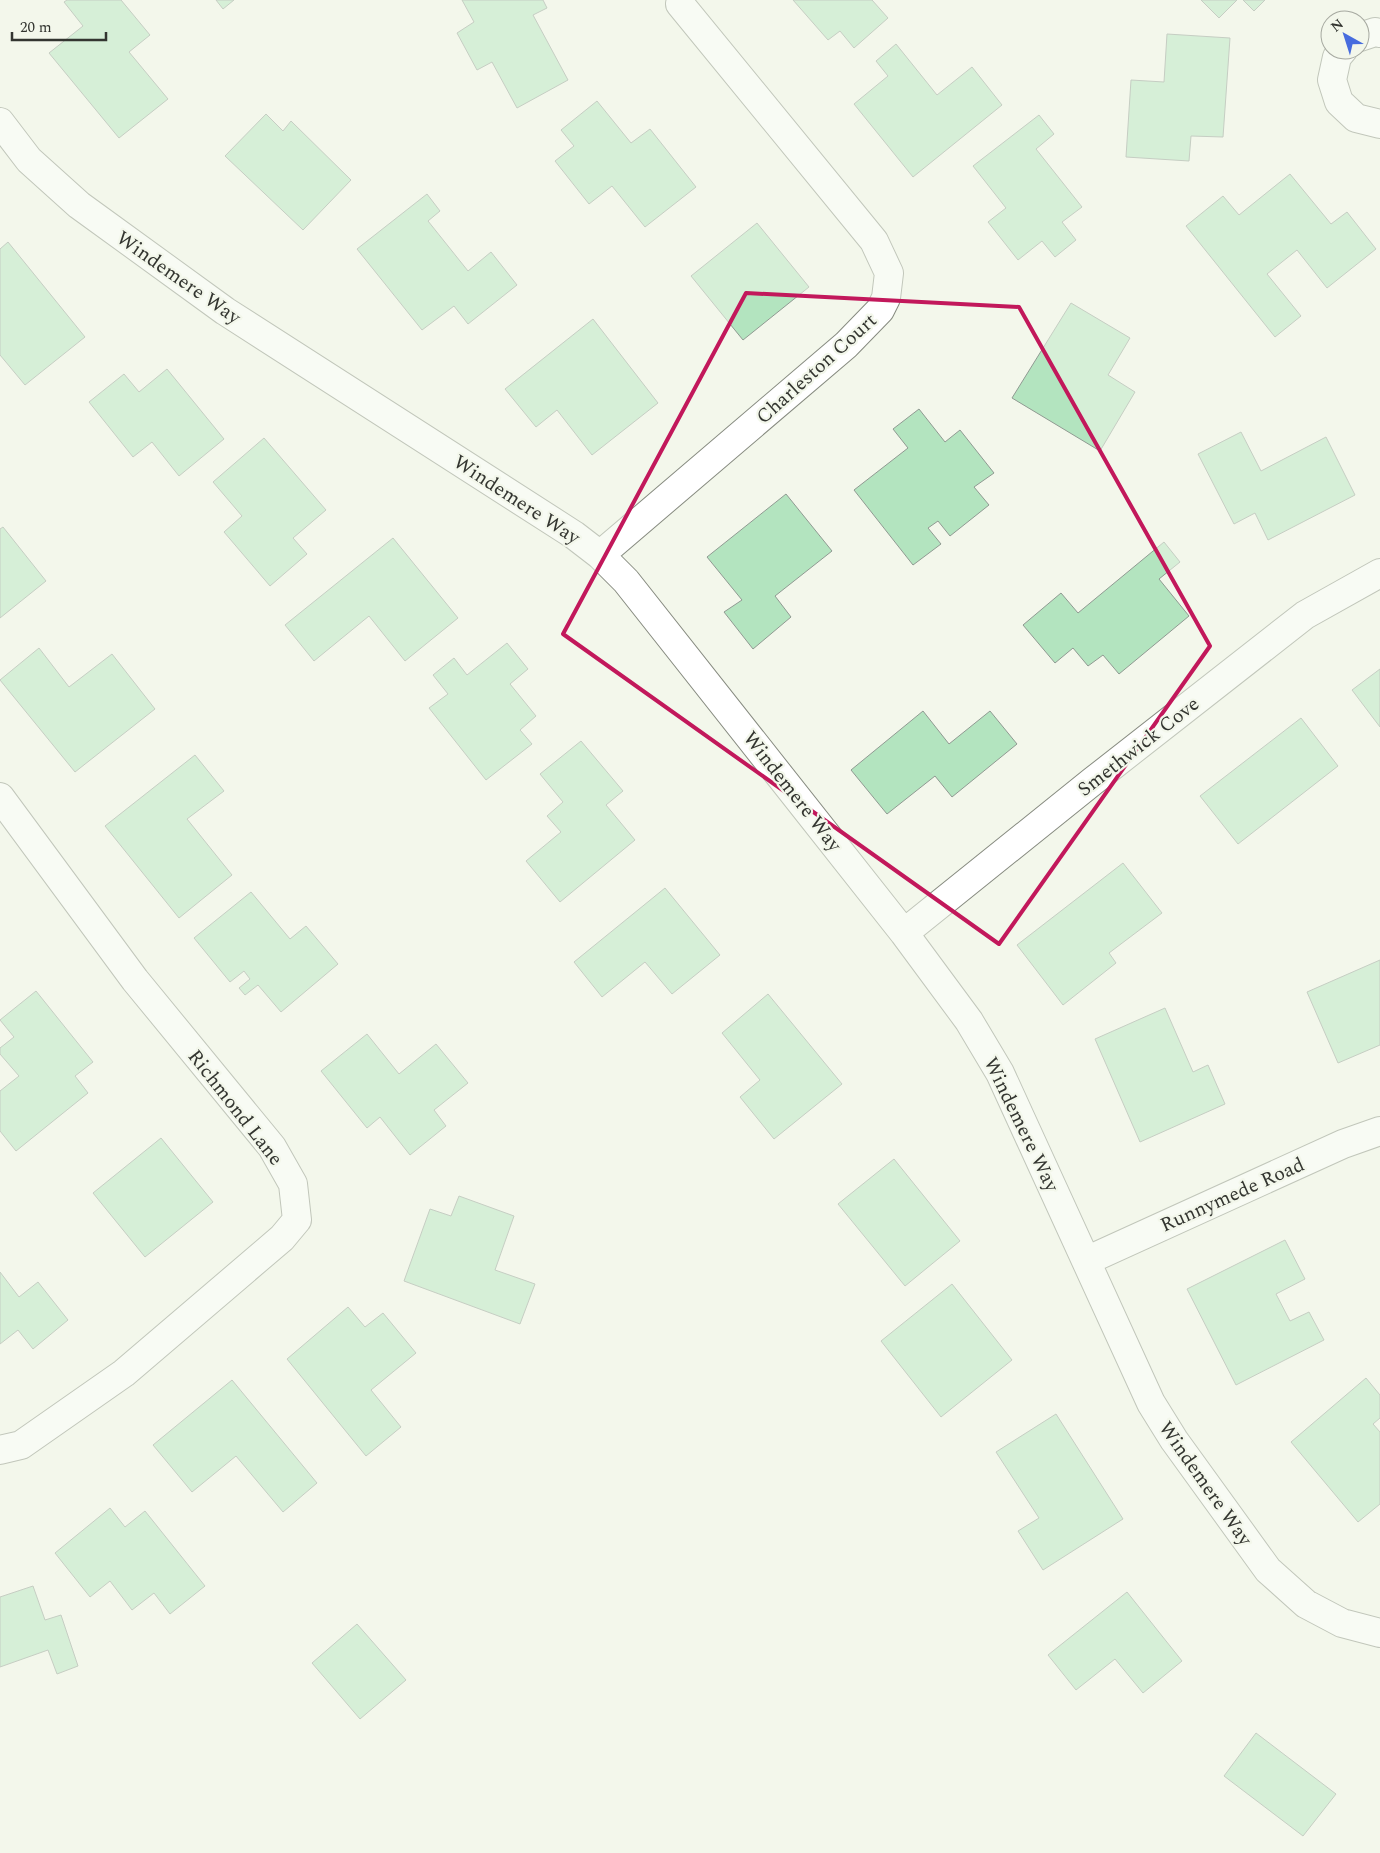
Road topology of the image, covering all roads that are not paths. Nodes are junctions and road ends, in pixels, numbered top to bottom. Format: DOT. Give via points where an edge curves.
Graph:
graph roads {
  1 [pos="680,4"];
  2 [pos="1336,60"];
  3 [pos="0,122"];
  4 [pos="1380,124"];
  5 [pos="600,555"];
  6 [pos="1380,573"];
  7 [pos="0,797"];
  8 [pos="904,932"];
  9 [pos="1380,1131"];
  10 [pos="1086,1260"];
  11 [pos="0,1450"];
  12 [pos="1380,1633"];
  1 -- 5 [label="street, Charleston Court" via="874,242 889,273 886,298 880,310 846,346"];
  2 -- 4 [label="street" via="1332,80 1339,102 1356,118"];
  3 -- 5 [label="street, Windemere Way" via="29,160 79,205 208,299 574,535"];
  5 -- 8 [label="street, Windemere Way" via="626,581"];
  6 -- 8 [label="street, Smethwick Cove" via="1305,615"];
  7 -- 11 [label="street, Richmond Lane" via="135,980 272,1147 293,1184 297,1220 282,1238 124,1373 21,1445"];
  8 -- 10 [label="street, Windemere Way" via="969,1020 1000,1073"];
  9 -- 10 [label="street, Runnymede Road" via="1343,1144"];
  10 -- 12 [label="street, Windemere Way" via="1151,1403 1268,1570 1306,1604 1342,1624"];
}
